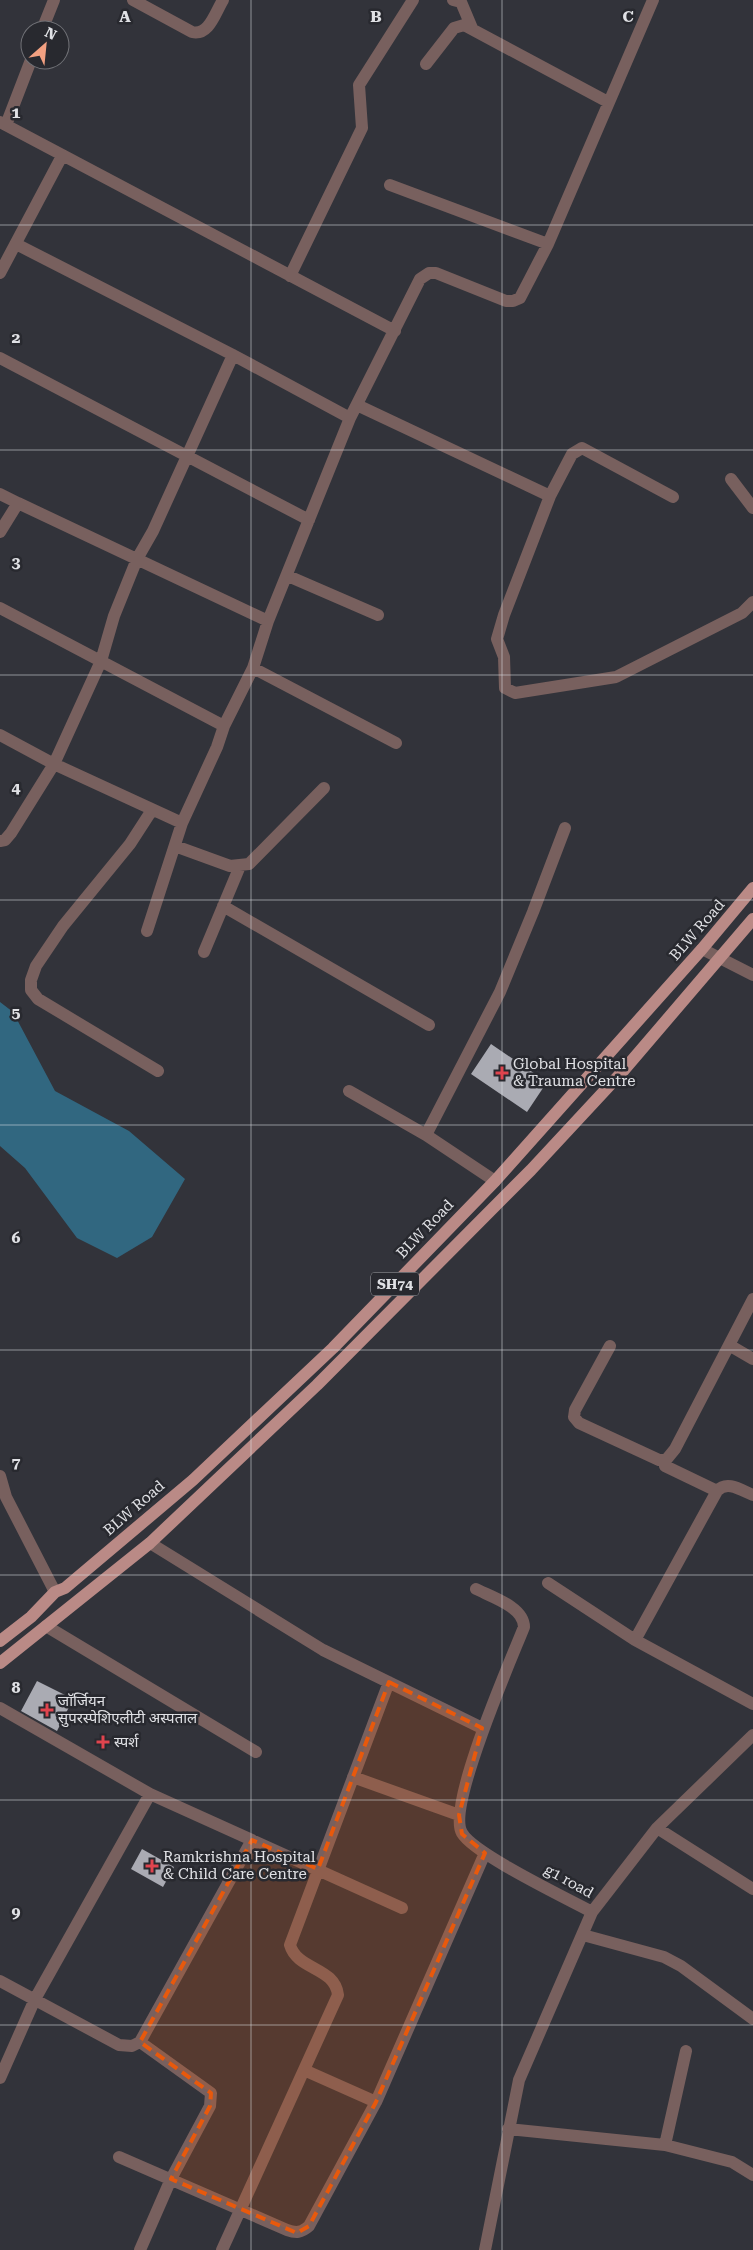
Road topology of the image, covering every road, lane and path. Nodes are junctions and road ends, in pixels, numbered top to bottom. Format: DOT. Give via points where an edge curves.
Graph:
graph roads {
  1 [pos="54,0"];
  2 [pos="133,0"];
  3 [pos="223,0"];
  4 [pos="413,0"];
  5 [pos="453,0"];
  6 [pos="653,0"];
  7 [pos="46,20"];
  8 [pos="472,28"];
  9 [pos="426,64"];
  10 [pos="27,70"];
  11 [pos="608,102"];
  12 [pos="3,124"];
  13 [pos="62,156"];
  14 [pos="390,185"];
  15 [pos="16,244"];
  16 [pos="548,244"];
  17 [pos="0,273"];
  18 [pos="290,276"];
  19 [pos="395,331"];
  20 [pos="233,355"];
  21 [pos="0,358"];
  22 [pos="356,406"];
  23 [pos="350,418"];
  24 [pos="187,457"];
  25 [pos="731,479"];
  26 [pos="0,494"];
  27 [pos="550,496"];
  28 [pos="673,496"];
  29 [pos="18,504"];
  30 [pos="753,508"];
  31 [pos="309,520"];
  32 [pos="0,532"];
  33 [pos="137,559"];
  34 [pos="288,576"];
  35 [pos="753,602"];
  36 [pos="0,608"];
  37 [pos="378,615"];
  38 [pos="268,621"];
  39 [pos="101,661"];
  40 [pos="252,668"];
  41 [pos="224,726"];
  42 [pos="0,735"];
  43 [pos="396,742"];
  44 [pos="54,764"];
  45 [pos="324,788"];
  46 [pos="152,810"];
  47 [pos="182,823"];
  48 [pos="564,828"];
  49 [pos="0,841"];
  50 [pos="175,846"];
  51 [pos="240,866"];
  52 [pos="753,888"];
  53 [pos="223,906"];
  54 [pos="753,919"];
  55 [pos="146,931"];
  56 [pos="702,949"];
  57 [pos="204,952"];
  58 [pos="718,959"];
  59 [pos="753,975"];
  60 [pos="429,1025"];
  61 [pos="158,1071"];
  62 [pos="349,1092"];
  63 [pos="426,1135"];
  64 [pos="495,1180"];
  65 [pos="753,1298"];
  66 [pos="729,1345"];
  67 [pos="610,1346"];
  68 [pos="753,1359"];
  69 [pos="665,1466"];
  70 [pos="0,1476"];
  71 [pos="717,1491"];
  72 [pos="753,1495"];
  73 [pos="120,1542"];
  74 [pos="150,1543"];
  75 [pos="132,1557"];
  76 [pos="548,1583"];
  77 [pos="476,1589"];
  78 [pos="54,1592"];
  79 [pos="46,1626"];
  80 [pos="2,1639"];
  81 [pos="635,1640"];
  82 [pos="15,1650"];
  83 [pos="0,1663"];
  84 [pos="389,1682"];
  85 [pos="753,1704"];
  86 [pos="0,1708"];
  87 [pos="482,1728"];
  88 [pos="753,1735"];
  89 [pos="256,1752"];
  90 [pos="353,1777"];
  91 [pos="150,1794"];
  92 [pos="459,1815"];
  93 [pos="658,1828"];
  94 [pos="252,1840"];
  95 [pos="485,1854"];
  96 [pos="318,1869"];
  97 [pos="753,1889"];
  98 [pos="402,1908"];
  99 [pos="592,1912"];
  100 [pos="583,1935"];
  101 [pos="0,1981"];
  102 [pos="35,2000"];
  103 [pos="753,2019"];
  104 [pos="140,2042"];
  105 [pos="686,2051"];
  106 [pos="304,2070"];
  107 [pos="0,2078"];
  108 [pos="376,2102"];
  109 [pos="508,2129"];
  110 [pos="665,2144"];
  111 [pos="119,2157"];
  112 [pos="753,2175"];
  113 [pos="171,2179"];
  114 [pos="240,2210"];
  115 [pos="140,2250"];
  116 [pos="222,2250"];
  117 [pos="485,2250"];
  1 -- 7 [label="street"];
  2 -- 3 [label="street" via="199,34 206,30"];
  4 -- 18 [label="street" via="359,85 362,128"];
  5 -- 8 [label="street" via="461,2"];
  6 -- 11 [label="street"];
  8 -- 9 [label="street" via="464,25 454,28"];
  8 -- 11 [label="street"];
  10 -- 12 [label="street"];
  11 -- 16 [label="street"];
  12 -- 13 [label="street"];
  13 -- 15 [label="street"];
  13 -- 18 [label="street"];
  14 -- 16 [label="street"];
  15 -- 17 [label="street"];
  15 -- 20 [label="street"];
  16 -- 19 [label="street" via="520,298 513,301 436,273 424,275"];
  18 -- 19 [label="street"];
  19 -- 22 [label="street"];
  20 -- 23 [label="street"];
  20 -- 24 [label="street"];
  21 -- 24 [label="street"];
  22 -- 23 [label="street"];
  22 -- 27 [label="street"];
  23 -- 31 [label="street"];
  24 -- 31 [label="street"];
  24 -- 33 [label="street"];
  25 -- 30 [label="street"];
  26 -- 29 [label="street"];
  27 -- 28 [label="street" via="572,454 582,448"];
  27 -- 35 [label="street" via="496,639 504,657 503,685 510,691 515,693 616,678 742,613"];
  29 -- 32 [label="street"];
  29 -- 33 [label="street"];
  31 -- 34 [label="street"];
  33 -- 38 [label="street"];
  33 -- 39 [label="street" via="114,616"];
  34 -- 37 [label="street"];
  34 -- 38 [label="street"];
  36 -- 39 [label="street"];
  38 -- 40 [label="street"];
  39 -- 41 [label="street"];
  39 -- 44 [label="street"];
  40 -- 41 [label="street"];
  40 -- 43 [label="street"];
  41 -- 47 [label="street"];
  42 -- 44 [label="street"];
  44 -- 46 [label="street"];
  44 -- 49 [label="street" via="11,834"];
  45 -- 51 [label="street" via="249,864"];
  46 -- 47 [label="street"];
  46 -- 61 [label="street" via="130,844 63,926 36,966 31,990 38,999"];
  47 -- 50 [label="street"];
  48 -- 63 [label="street" via="500,992"];
  50 -- 51 [label="street" via="230,866"];
  50 -- 55 [label="street"];
  51 -- 53 [label="street"];
  52 -- 56 [label="main road, BLW Road / SH74"];
  53 -- 57 [label="street"];
  53 -- 60 [label="street"];
  54 -- 58 [label="main road, SH74"];
  56 -- 58 [label="street"];
  56 -- 64 [label="main road, BLW Road / SH74"];
  58 -- 59 [label="street"];
  58 -- 74 [label="main road, SH74" via="531,1170 317,1385"];
  62 -- 63 [label="street"];
  63 -- 64 [label="street"];
  64 -- 73 [label="main road, BLW Road / SH74" via="333,1348 193,1480"];
  65 -- 66 [label="street"];
  66 -- 67 [label="street" via="675,1449 666,1460 659,1460 578,1423 574,1417 574,1410"];
  66 -- 68 [label="street"];
  69 -- 71 [label="street"];
  70 -- 78 [label="street" via="6,1497"];
  71 -- 72 [label="street" via="727,1485"];
  71 -- 81 [label="street"];
  73 -- 75 [label="main road"];
  73 -- 78 [label="main road, BLW Road / SH74" via="65,1588"];
  74 -- 75 [label="main road, SH74"];
  74 -- 84 [label="street" via="323,1650"];
  75 -- 79 [label="main road, SH74"];
  76 -- 81 [label="street"];
  77 -- 87 [label="street" via="520,1613 524,1620 524,1627"];
  78 -- 80 [label="main road, BLW Road / SH74"];
  79 -- 82 [label="main road, SH74"];
  79 -- 89 [label="street"];
  80 -- 82 [label="main road"];
  81 -- 85 [label="street"];
  82 -- 83 [label="main road, SH74"];
  84 -- 87 [label="street"];
  84 -- 90 [label="street"];
  86 -- 91 [label="street"];
  87 -- 92 [label="street"];
  88 -- 93 [label="street, g1 road"];
  90 -- 92 [label="street"];
  90 -- 96 [label="street"];
  91 -- 94 [label="street"];
  91 -- 102 [label="street"];
  92 -- 95 [label="street, g1 road" via="462,1834"];
  93 -- 97 [label="street"];
  93 -- 99 [label="street, g1 road"];
  94 -- 96 [label="street"];
  94 -- 104 [label="street"];
  95 -- 99 [label="street, g1 road"];
  95 -- 108 [label="street"];
  96 -- 98 [label="street"];
  96 -- 106 [label="street" via="290,1945 292,1953 299,1959 331,1978 338,1995"];
  99 -- 100 [label="street"];
  100 -- 103 [label="street" via="664,1957"];
  100 -- 109 [label="street" via="519,2080"];
  101 -- 102 [label="street"];
  102 -- 104 [label="street" via="119,2045 132,2046"];
  102 -- 107 [label="street"];
  104 -- 113 [label="street" via="212,2093 210,2106"];
  105 -- 110 [label="street"];
  106 -- 108 [label="street"];
  106 -- 114 [label="street"];
  108 -- 114 [label="street" via="304,2230 296,2233"];
  109 -- 110 [label="street"];
  109 -- 117 [label="street"];
  110 -- 112 [label="street" via="732,2162"];
  111 -- 113 [label="street"];
  113 -- 114 [label="street"];
  113 -- 115 [label="street"];
  114 -- 116 [label="street"];
}
